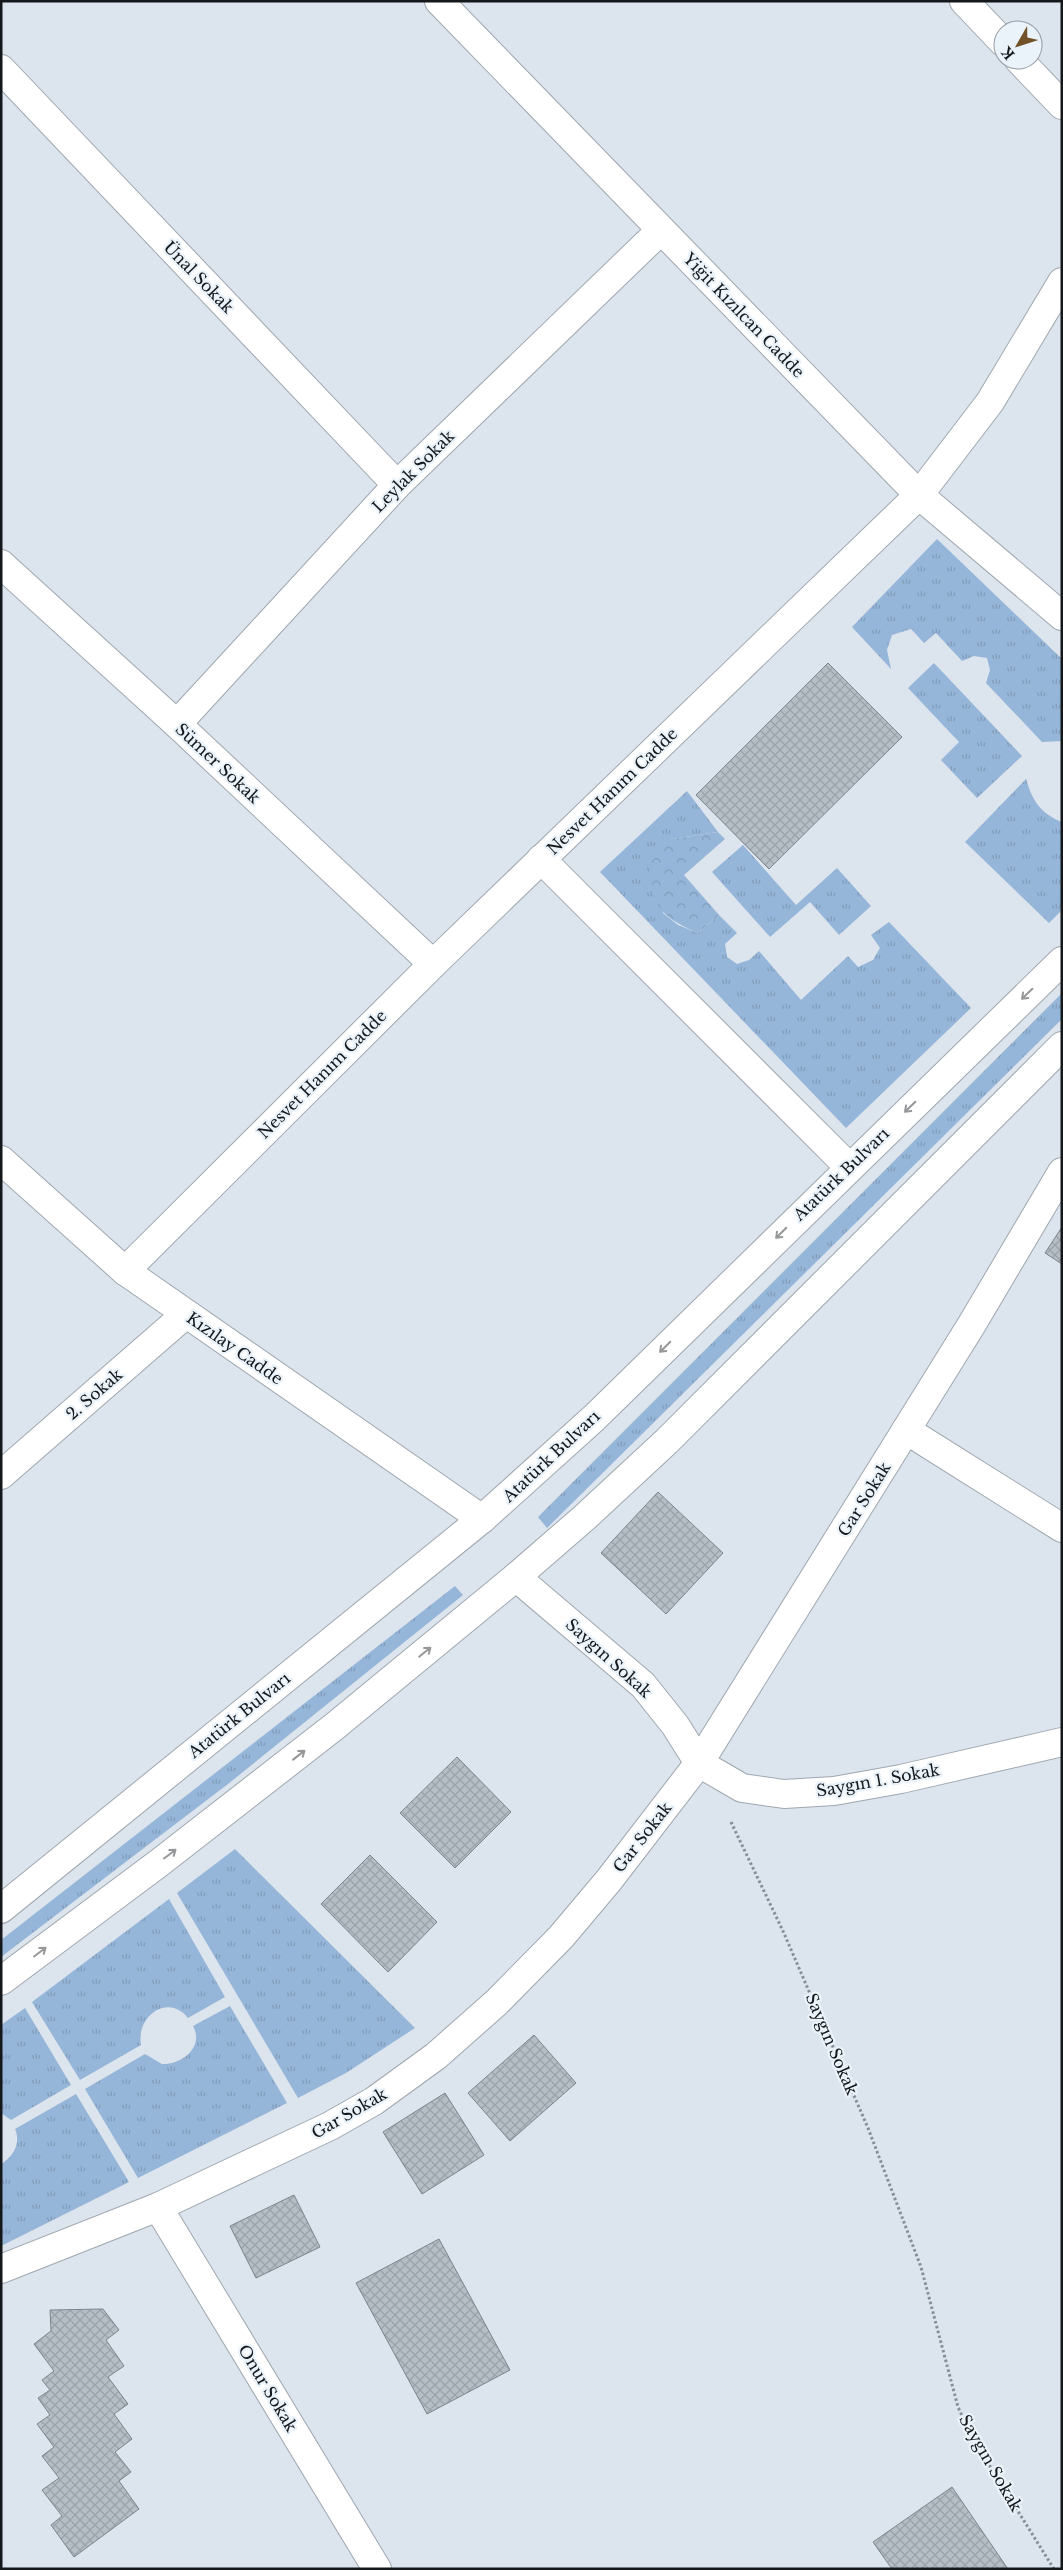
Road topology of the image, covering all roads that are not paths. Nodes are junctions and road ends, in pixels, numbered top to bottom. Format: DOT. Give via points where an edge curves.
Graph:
graph roads {
  1 [pos="439,1"];
  2 [pos="964,1"];
  3 [pos="993,31"];
  4 [pos="1,69"];
  5 [pos="1029,70"];
  6 [pos="1062,105"];
  7 [pos="661,230"];
  8 [pos="1062,282"];
  9 [pos="397,485"];
  10 [pos="919,495"];
  11 [pos="1,564"];
  12 [pos="1062,616"];
  13 [pos="177,724"];
  14 [pos="541,859"];
  15 [pos="1062,960"];
  16 [pos="432,964"];
  17 [pos="1062,1046"];
  18 [pos="1,1160"];
  19 [pos="849,1167"];
  20 [pos="1062,1172"];
  21 [pos="125,1271"];
  22 [pos="186,1314"];
  23 [pos="906,1430"];
  24 [pos="1,1475"];
  25 [pos="482,1520"];
  26 [pos="1062,1528"];
  27 [pos="516,1577"];
  28 [pos="1062,1742"];
  29 [pos="699,1763"];
  30 [pos="1,1909"];
  31 [pos="1,1981"];
  32 [pos="158,2207"];
  33 [pos="1,2268"];
  34 [pos="378,2569"];
  1 -- 7 [label="street, Yiğit Kızılcan Cadde"];
  2 -- 3 [label="street"];
  4 -- 9 [label="street, Ünal Sokak"];
  5 -- 6 [label="street"];
  7 -- 9 [label="street, Leylak Sokak"];
  7 -- 10 [label="street, Yiğit Kızılcan Cadde"];
  8 -- 10 [label="street, Nesvet Hanım Cadde" via="990,402"];
  9 -- 13 [label="street, Leylak Sokak"];
  10 -- 12 [label="street, Yiğit Kızılcan Cadde"];
  10 -- 14 [label="street, Nesvet Hanım Cadde"];
  11 -- 13 [label="street, Sümer Sokak"];
  13 -- 16 [label="street, Sümer Sokak"];
  14 -- 16 [label="street, Nesvet Hanım Cadde"];
  14 -- 19 [label="street"];
  15 -- 19 [label="street, Atatürk Bulvarı, one-way"];
  16 -- 21 [label="street, Nesvet Hanım Cadde"];
  17 -- 27 [label="street" via="667,1440"];
  18 -- 21 [label="street, Kızılay Cadde"];
  19 -- 25 [label="street, Atatürk Bulvarı, one-way" via="594,1418"];
  20 -- 23 [label="street, Gar Sokak"];
  21 -- 22 [label="street, Kızılay Cadde"];
  22 -- 24 [label="street, 2. Sokak"];
  22 -- 25 [label="street, Kızılay Cadde"];
  23 -- 26 [label="street"];
  23 -- 29 [label="street, Gar Sokak"];
  25 -- 30 [label="street, Atatürk Bulvarı"];
  27 -- 29 [label="street, Saygın Sokak" via="643,1685 675,1725"];
  31 -- 27 [label="street, one-way" via="254,1790"];
  28 -- 29 [label="street, Saygın 1. Sokak" via="901,1779 834,1791 784,1794 742,1788"];
  29 -- 32 [label="street, Gar Sokak" via="610,1880 561,1936 497,2002 436,2056 374,2101 330,2126"];
  32 -- 33 [label="street, Gar Sokak"];
  32 -- 34 [label="street, Onur Sokak"];
}
